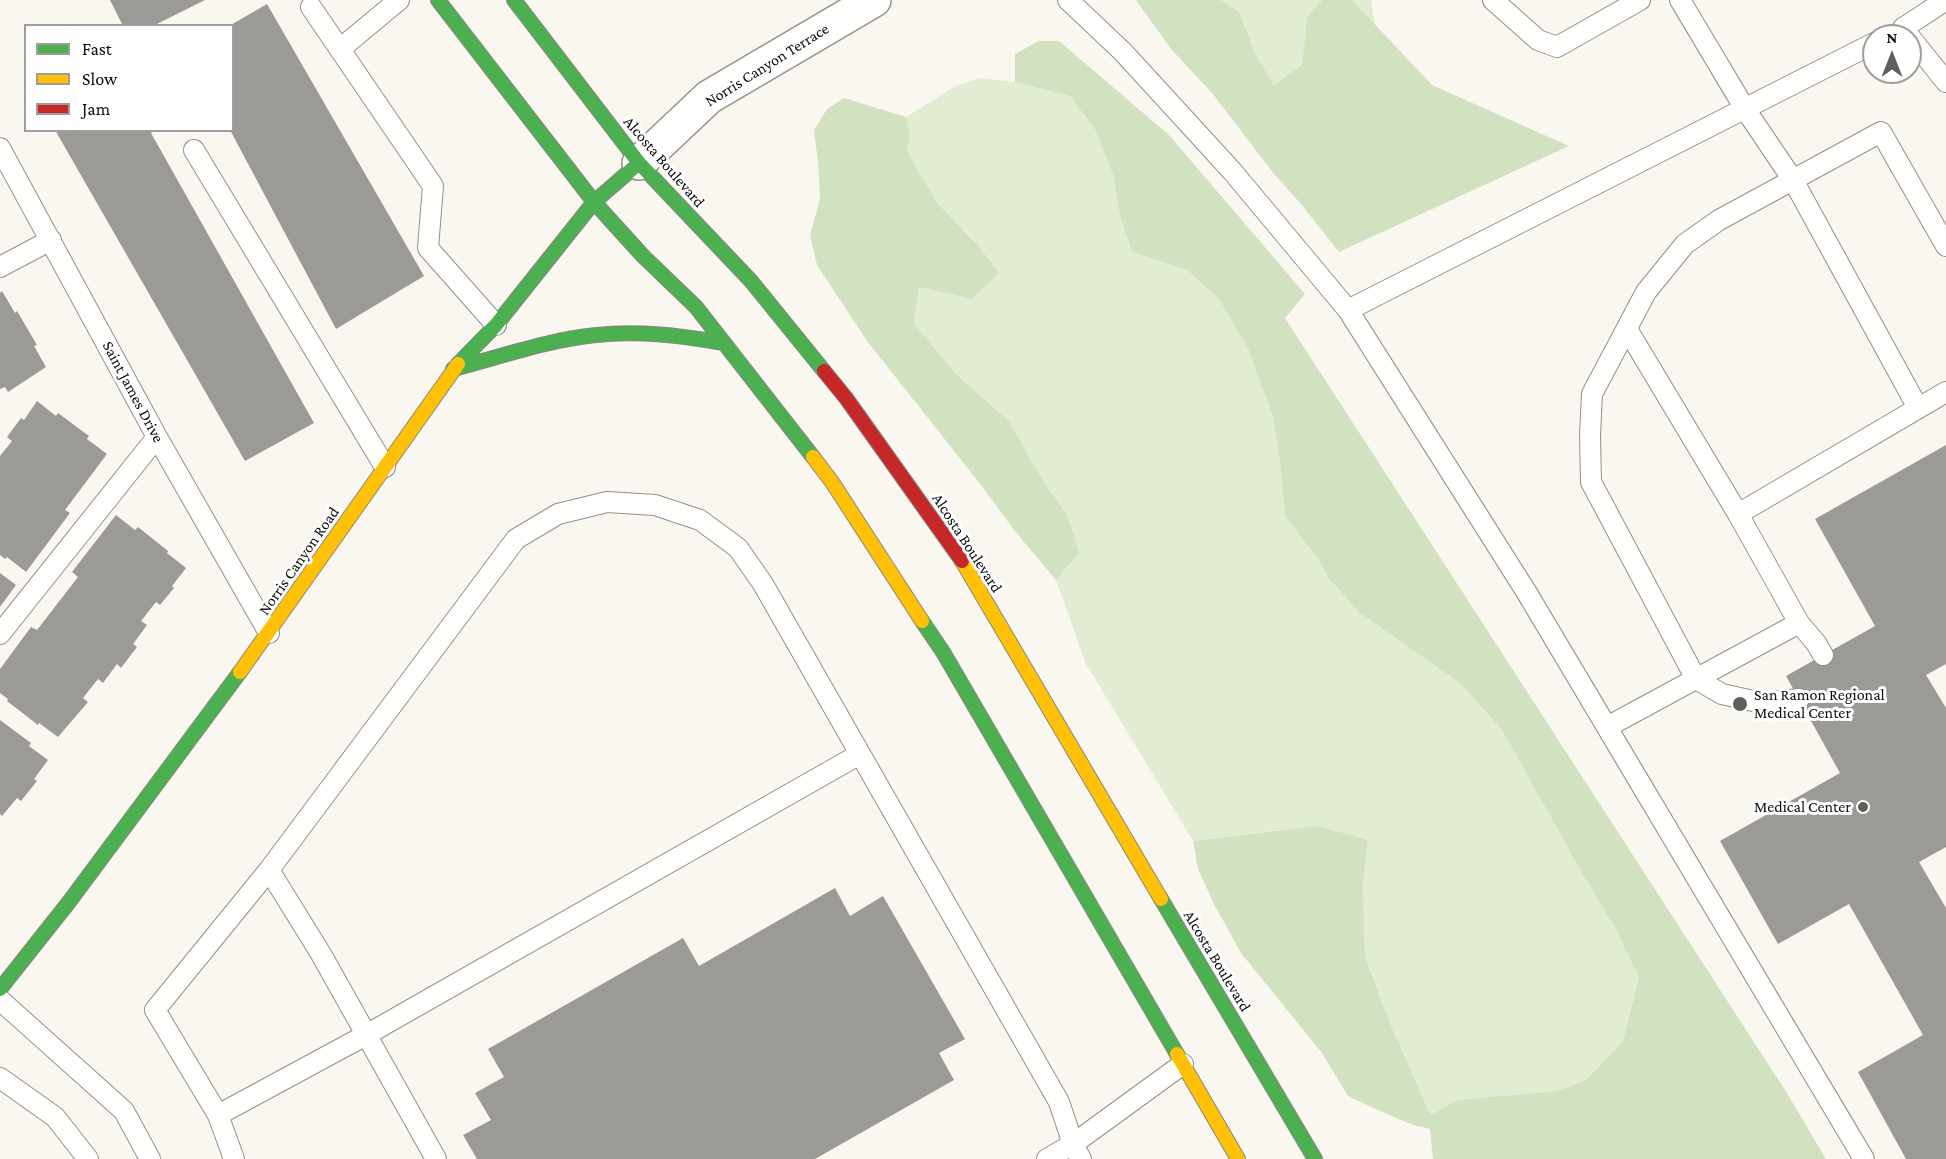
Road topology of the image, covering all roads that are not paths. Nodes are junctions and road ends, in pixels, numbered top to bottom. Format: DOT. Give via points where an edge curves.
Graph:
graph roads {
  1 [pos="399,0"];
  2 [pos="438,0"];
  3 [pos="514,0"];
  4 [pos="874,0"];
  5 [pos="1068,0"];
  6 [pos="1493,0"];
  7 [pos="1640,0"];
  8 [pos="1680,0"];
  9 [pos="1946,0"];
  10 [pos="311,7"];
  11 [pos="1916,24"];
  12 [pos="340,49"];
  13 [pos="1862,49"];
  14 [pos="1922,55"];
  15 [pos="1946,82"];
  16 [pos="1745,109"];
  17 [pos="0,148"];
  18 [pos="194,150"];
  19 [pos="639,163"];
  20 [pos="1793,180"];
  21 [pos="594,202"];
  22 [pos="51,240"];
  23 [pos="1946,246"];
  24 [pos="0,267"];
  25 [pos="1348,310"];
  26 [pos="496,324"];
  27 [pos="1627,329"];
  28 [pos="724,343"];
  29 [pos="453,369"];
  30 [pos="1946,392"];
  31 [pos="1918,408"];
  32 [pos="157,437"];
  33 [pos="385,467"];
  34 [pos="1738,514"];
  35 [pos="1799,623"];
  36 [pos="269,633"];
  37 [pos="0,634"];
  38 [pos="1823,655"];
  39 [pos="1696,679"];
  40 [pos="1799,699"];
  41 [pos="1607,727"];
  42 [pos="860,754"];
  43 [pos="269,870"];
  44 [pos="0,989"];
  45 [pos="0,1000"];
  46 [pos="366,1035"];
  47 [pos="1183,1064"];
  48 [pos="0,1078"];
  49 [pos="218,1115"];
  50 [pos="1077,1152"];
  51 [pos="88,1159"];
  52 [pos="150,1159"];
  53 [pos="234,1159"];
  54 [pos="436,1159"];
  55 [pos="1047,1159"];
  56 [pos="1238,1159"];
  57 [pos="1315,1159"];
  58 [pos="1864,1159"];
  1 -- 12 [label="lane"];
  2 -- 21 [label="main road"];
  3 -- 19 [label="main road, Alcosta Boulevard"];
  4 -- 19 [label="street, Norris Canyon Terrace" via="709,97"];
  5 -- 25 [label="lane" via="1123,52 1232,171"];
  6 -- 7 [label="lane" via="1538,40 1557,47"];
  8 -- 16 [label="lane"];
  9 -- 11 [label="lane"];
  10 -- 12 [label="lane"];
  12 -- 26 [label="lane" via="433,186 428,248"];
  13 -- 16 [label="lane"];
  14 -- 15 [label="lane"];
  16 -- 20 [label="lane"];
  16 -- 25 [label="lane"];
  17 -- 22 [label="lane, Saint James Drive"];
  18 -- 33 [label="lane"];
  19 -- 21 [label="main road, Norris Canyon Road"];
  19 -- 57 [label="main road, Alcosta Boulevard" via="751,281 846,398 955,549"];
  20 -- 23 [label="lane" via="1881,132"];
  20 -- 27 [label="lane" via="1719,220 1685,244 1646,292"];
  20 -- 31 [label="lane"];
  21 -- 26 [label="main road, Norris Canyon Road"];
  21 -- 28 [label="main road" via="696,307"];
  22 -- 24 [label="lane"];
  22 -- 32 [label="lane, Saint James Drive"];
  25 -- 41 [label="lane"];
  26 -- 29 [label="main road, Norris Canyon Road"];
  27 -- 34 [label="lane"];
  27 -- 39 [label="lane" via="1592,394 1591,482"];
  28 -- 29 [label="main road" via="687,336 596,335"];
  28 -- 47 [label="main road" via="832,482 943,652"];
  29 -- 33 [label="main road, Norris Canyon Road"];
  30 -- 31 [label="lane"];
  31 -- 34 [label="lane"];
  32 -- 36 [label="lane, Saint James Drive"];
  32 -- 37 [label="lane"];
  33 -- 36 [label="main road, Norris Canyon Road"];
  34 -- 35 [label="lane"];
  35 -- 38 [label="lane"];
  35 -- 39 [label="lane"];
  36 -- 44 [label="main road, Norris Canyon Road"];
  39 -- 40 [label="lane" via="1722,693 1762,703"];
  39 -- 41 [label="lane"];
  41 -- 58 [label="lane"];
  42 -- 43 [label="lane" via="763,584 738,548 700,520 655,505 607,502 558,514 516,539"];
  42 -- 46 [label="lane"];
  42 -- 50 [label="lane" via="1059,1102"];
  43 -- 46 [label="lane"];
  43 -- 49 [label="lane" via="155,1010"];
  45 -- 52 [label="lane" via="124,1112"];
  46 -- 49 [label="lane"];
  46 -- 54 [label="lane"];
  47 -- 50 [label="lane"];
  47 -- 56 [label="main road"];
  48 -- 51 [label="lane" via="55,1117"];
  49 -- 53 [label="lane"];
  50 -- 55 [label="lane"];
}
